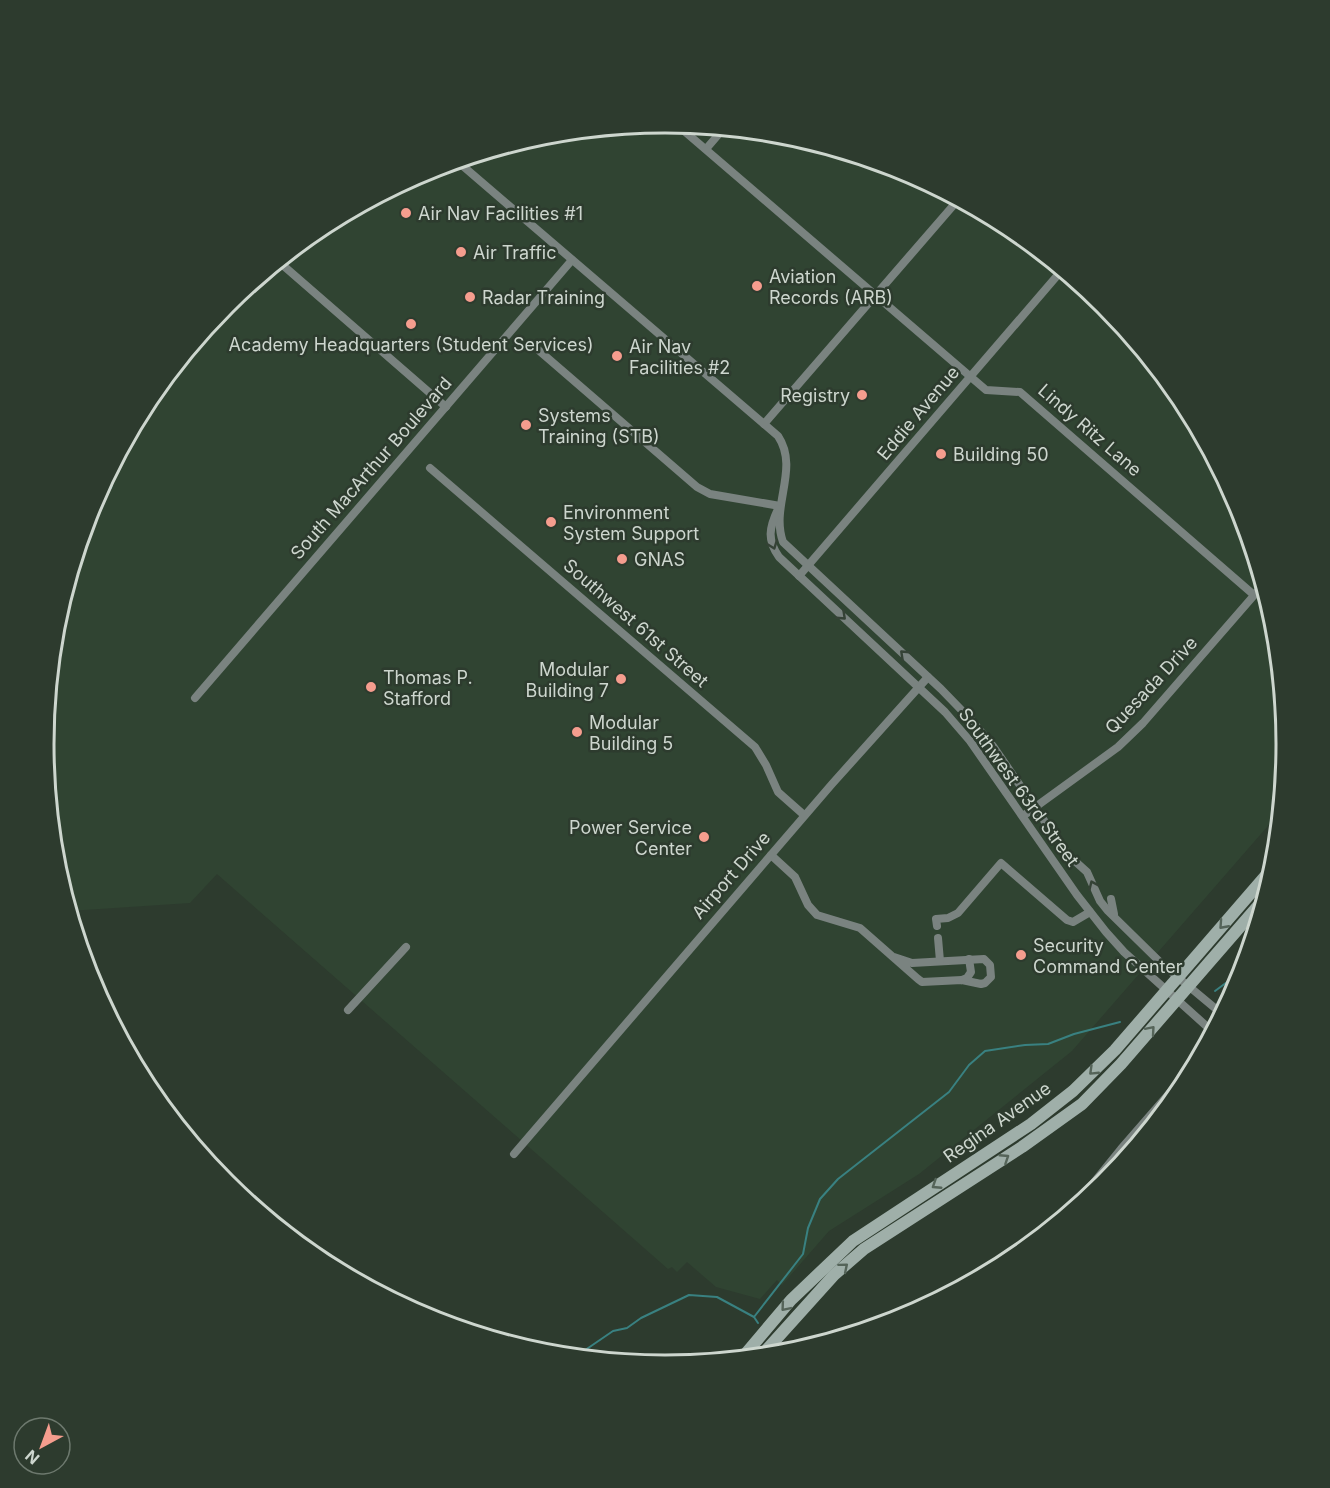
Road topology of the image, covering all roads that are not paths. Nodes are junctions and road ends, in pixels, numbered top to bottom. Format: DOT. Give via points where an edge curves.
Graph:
graph roads {
  1 [pos="692,134"];
  2 [pos="718,135"];
  3 [pos="706,149"];
  4 [pos="464,167"];
  5 [pos="953,206"];
  6 [pos="572,260"];
  7 [pos="284,266"];
  8 [pos="1057,276"];
  9 [pos="876,295"];
  10 [pos="536,348"];
  11 [pos="971,376"];
  12 [pos="446,407"];
  13 [pos="764,424"];
  14 [pos="430,468"];
  15 [pos="780,506"];
  16 [pos="809,566"];
  17 [pos="799,576"];
  18 [pos="1256,592"];
  19 [pos="1254,595"];
  20 [pos="928,677"];
  21 [pos="919,687"];
  22 [pos="195,698"];
  23 [pos="1035,807"];
  24 [pos="804,816"];
  25 [pos="1023,816"];
  26 [pos="771,855"];
  27 [pos="1259,883"];
  28 [pos="1111,899"];
  29 [pos="1090,912"];
  30 [pos="1252,914"];
  31 [pos="936,923"];
  32 [pos="1120,925"];
  33 [pos="938,938"];
  34 [pos="406,947"];
  35 [pos="894,957"];
  36 [pos="969,959"];
  37 [pos="940,961"];
  38 [pos="1176,977"];
  39 [pos="962,980"];
  40 [pos="1190,986"];
  41 [pos="1166,990"];
  42 [pos="1177,1000"];
  43 [pos="1216,1008"];
  44 [pos="348,1010"];
  45 [pos="1207,1026"];
  46 [pos="1151,1114"];
  47 [pos="513,1154"];
  48 [pos="1113,1158"];
  49 [pos="771,1345"];
  50 [pos="750,1349"];
  1 -- 3 [label="street, Lindy Ritz Lane"];
  2 -- 3 [label="street"];
  3 -- 9 [label="street, Lindy Ritz Lane"];
  4 -- 6 [label="street, Southwest 63rd Street"];
  5 -- 9 [label="street"];
  6 -- 12 [label="street, South MacArthur Boulevard"];
  6 -- 13 [label="street, Southwest 63rd Street"];
  7 -- 12 [label="street"];
  8 -- 11 [label="street, Eddie Avenue"];
  9 -- 11 [label="street, Lindy Ritz Lane"];
  9 -- 13 [label="street"];
  10 -- 15 [label="street" via="697,487 710,494"];
  11 -- 16 [label="street, Eddie Avenue"];
  11 -- 19 [label="street, Lindy Ritz Lane" via="986,390 1020,392"];
  12 -- 22 [label="street, South MacArthur Boulevard"];
  13 -- 15 [label="street, Southwest 63rd Street" via="778,436 787,456"];
  14 -- 24 [label="street, Southwest 61st Street" via="755,747 778,792"];
  15 -- 16 [label="street, Southwest 63rd Street" via="779,531 783,542"];
  15 -- 17 [label="street, Southwest 63rd Street, one-way" via="771,524 772,547"];
  16 -- 17 [label="street, Eddie Avenue"];
  20 -- 16 [label="street, Southwest 63rd Street, one-way"];
  17 -- 21 [label="street, Southwest 63rd Street, one-way"];
  18 -- 19 [label="street, Quesada Drive"];
  19 -- 23 [label="street, Quesada Drive" via="1143,723 1118,747"];
  20 -- 21 [label="street, Airport Drive"];
  20 -- 23 [label="street, Southwest 63rd Street" via="973,722"];
  21 -- 24 [label="street, Airport Drive"];
  21 -- 25 [label="street, Southwest 63rd Street" via="970,741"];
  23 -- 25 [label="street, Quesada Drive"];
  32 -- 23 [label="street, Southwest 63rd Street, one-way" via="1100,901 1087,872 1067,854"];
  24 -- 26 [label="street, Airport Drive"];
  25 -- 29 [label="street, Southwest 63rd Street"];
  26 -- 35 [label="street" via="795,877 818,915 860,928"];
  26 -- 47 [label="street, Airport Drive"];
  27 -- 38 [label="main road, Regina Avenue, one-way"];
  28 -- 32 [label="street"];
  29 -- 31 [label="street" via="1073,922 1067,920 1001,863 953,917"];
  29 -- 41 [label="street, Southwest 63rd Street" via="1124,952"];
  30 -- 40 [label="main road, Regina Avenue"];
  32 -- 38 [label="street, Southwest 63rd Street"];
  33 -- 37 [label="street"];
  34 -- 44 [label="street"];
  35 -- 37 [label="street" via="912,963"];
  35 -- 39 [label="street" via="922,982"];
  36 -- 37 [label="street"];
  36 -- 39 [label="street" via="971,972"];
  36 -- 39 [label="street" via="988,961 991,976 981,984"];
  38 -- 40 [label="street, Southwest 63rd Street"];
  38 -- 41 [label="main road, Regina Avenue"];
  40 -- 42 [label="main road, Regina Avenue"];
  40 -- 43 [label="street, Southwest 63rd Street"];
  41 -- 42 [label="street, Southwest 63rd Street"];
  41 -- 50 [label="main road, Regina Avenue, one-way" via="1073,1091 1031,1124 834,1257"];
  42 -- 45 [label="street, Southwest 63rd Street"];
  49 -- 42 [label="main road, Regina Avenue, one-way" via="834,1275 864,1249 1082,1104"];
  46 -- 48 [label="street"];
}
